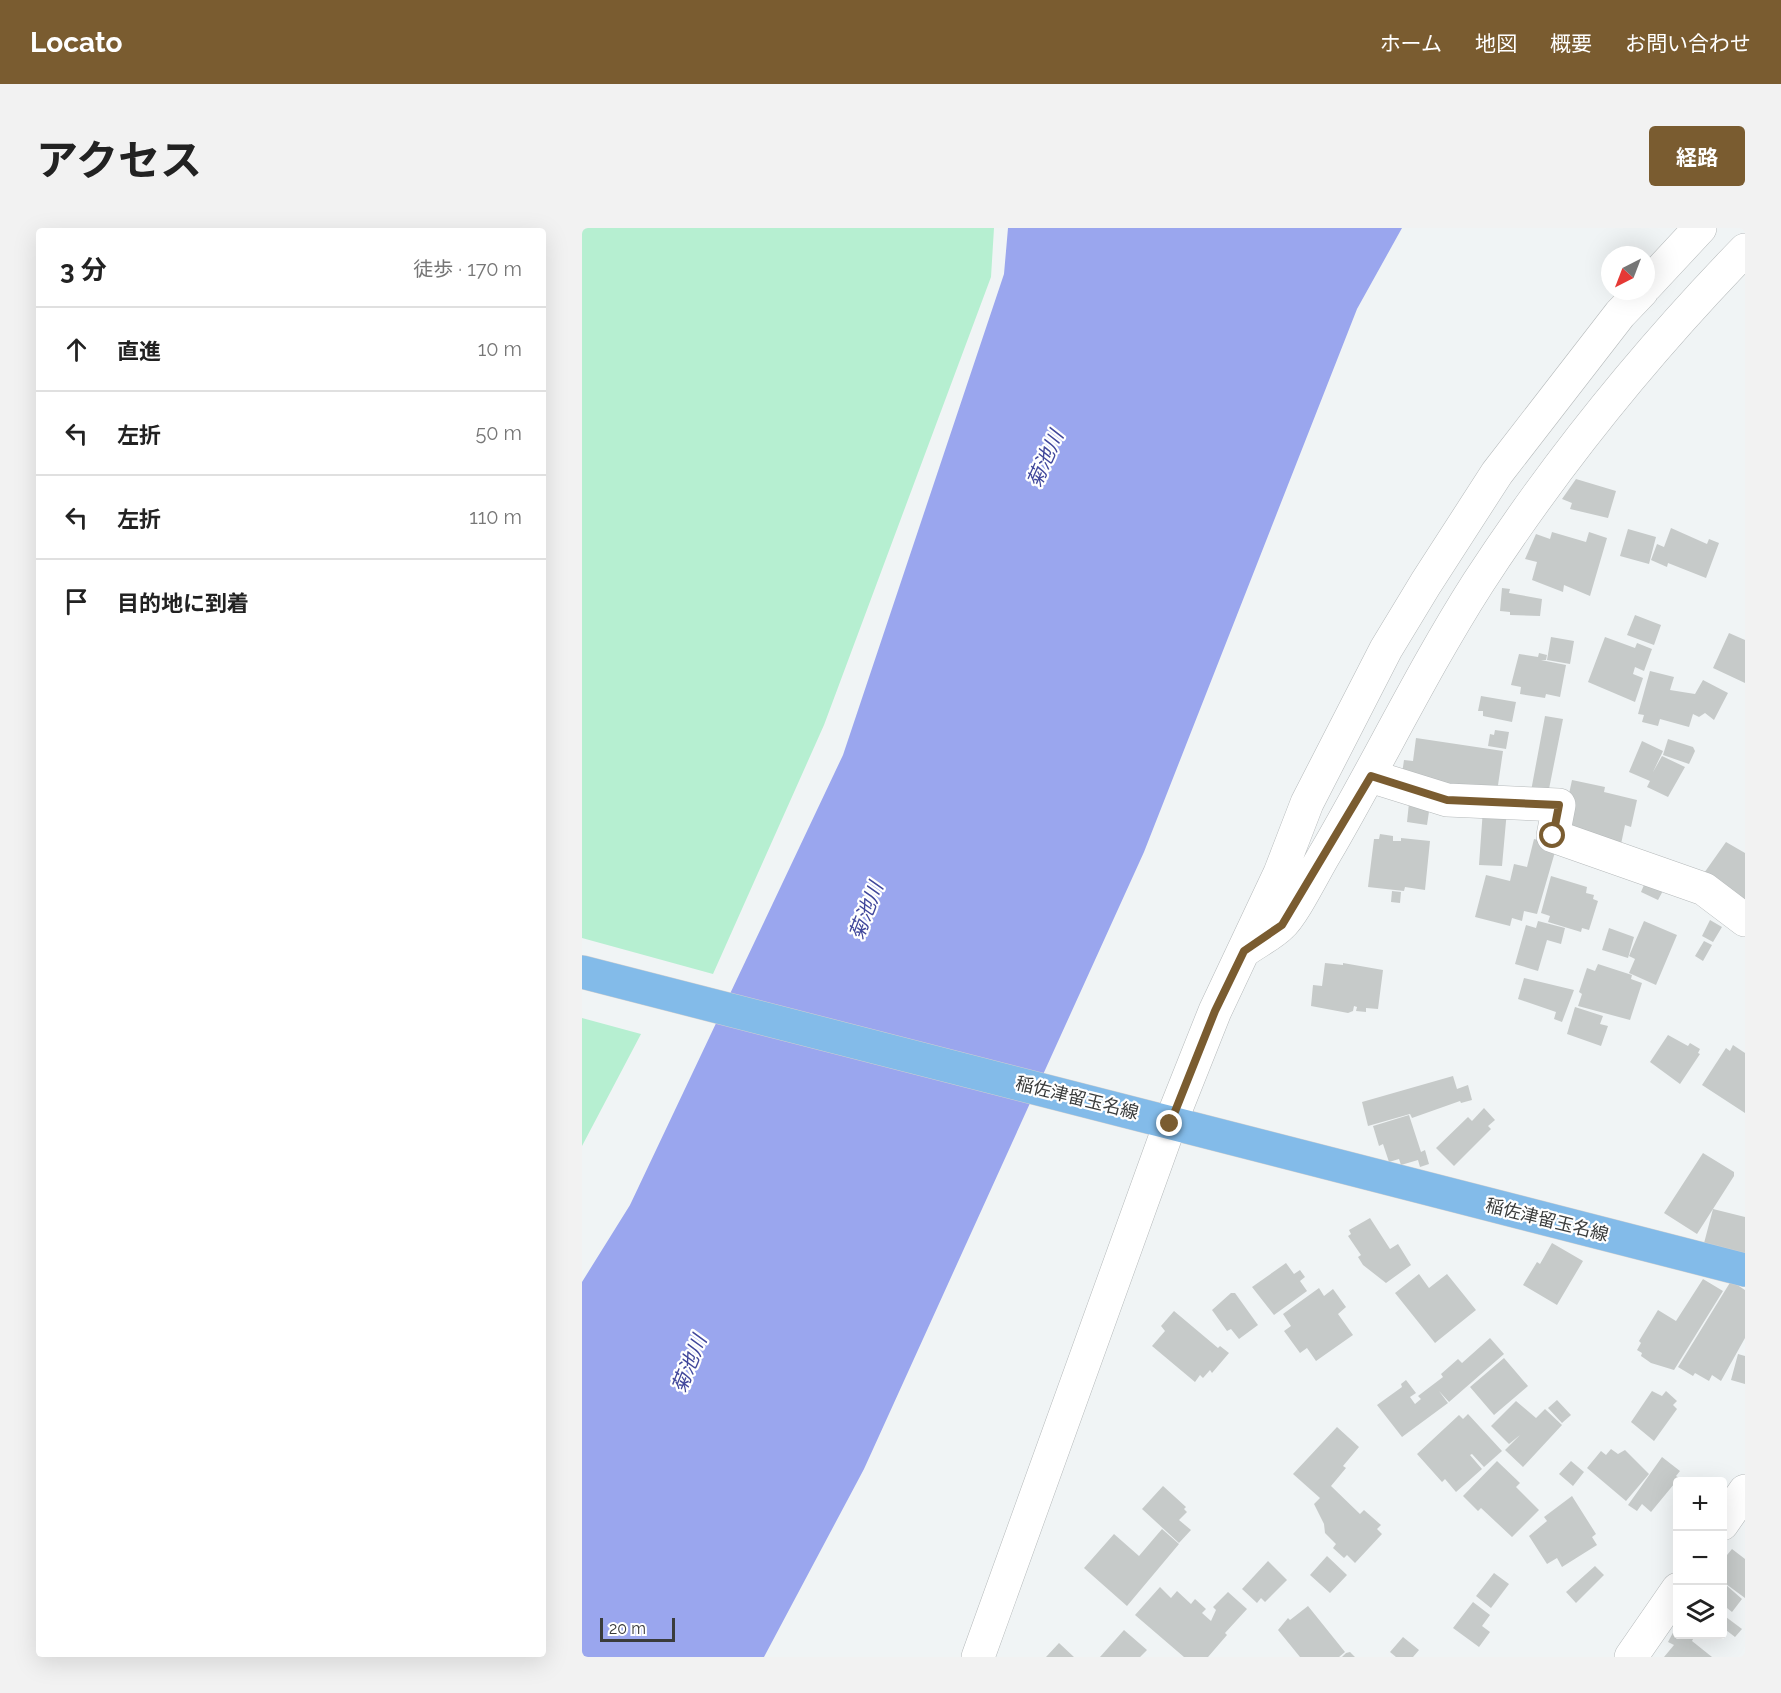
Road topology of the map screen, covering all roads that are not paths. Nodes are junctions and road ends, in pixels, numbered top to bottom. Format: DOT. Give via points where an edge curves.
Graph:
graph roads {
  1 [pos="1700,228"];
  2 [pos="1745,250"];
  3 [pos="1655,276"];
  4 [pos="1633,300"];
  5 [pos="1371,776"];
  6 [pos="1745,920"];
  7 [pos="1244,951"];
  8 [pos="582,972"];
  9 [pos="1158,1120"];
  10 [pos="1745,1270"];
  11 [pos="1745,1491"];
  12 [pos="1727,1517"];
  13 [pos="1673,1595"];
  14 [pos="978,1657"];
  15 [pos="1631,1657"];
  1 -- 3 [label="street"];
  2 -- 5 [label="street" via="1624,383 1545,488 1478,583"];
  4 -- 7 [label="street" via="1497,473 1392,640 1307,803"];
  5 -- 6 [label="street" via="1447,800 1559,805 1553,836 1704,889"];
  5 -- 7 [label="street" via="1282,925"];
  7 -- 9 [label="street"];
  8 -- 9 [label="main road, 稲佐津留玉名線"];
  9 -- 10 [label="main road, 稲佐津留玉名線"];
  9 -- 14 [label="street"];
  11 -- 12 [label="street"];
  13 -- 15 [label="street"];
}
